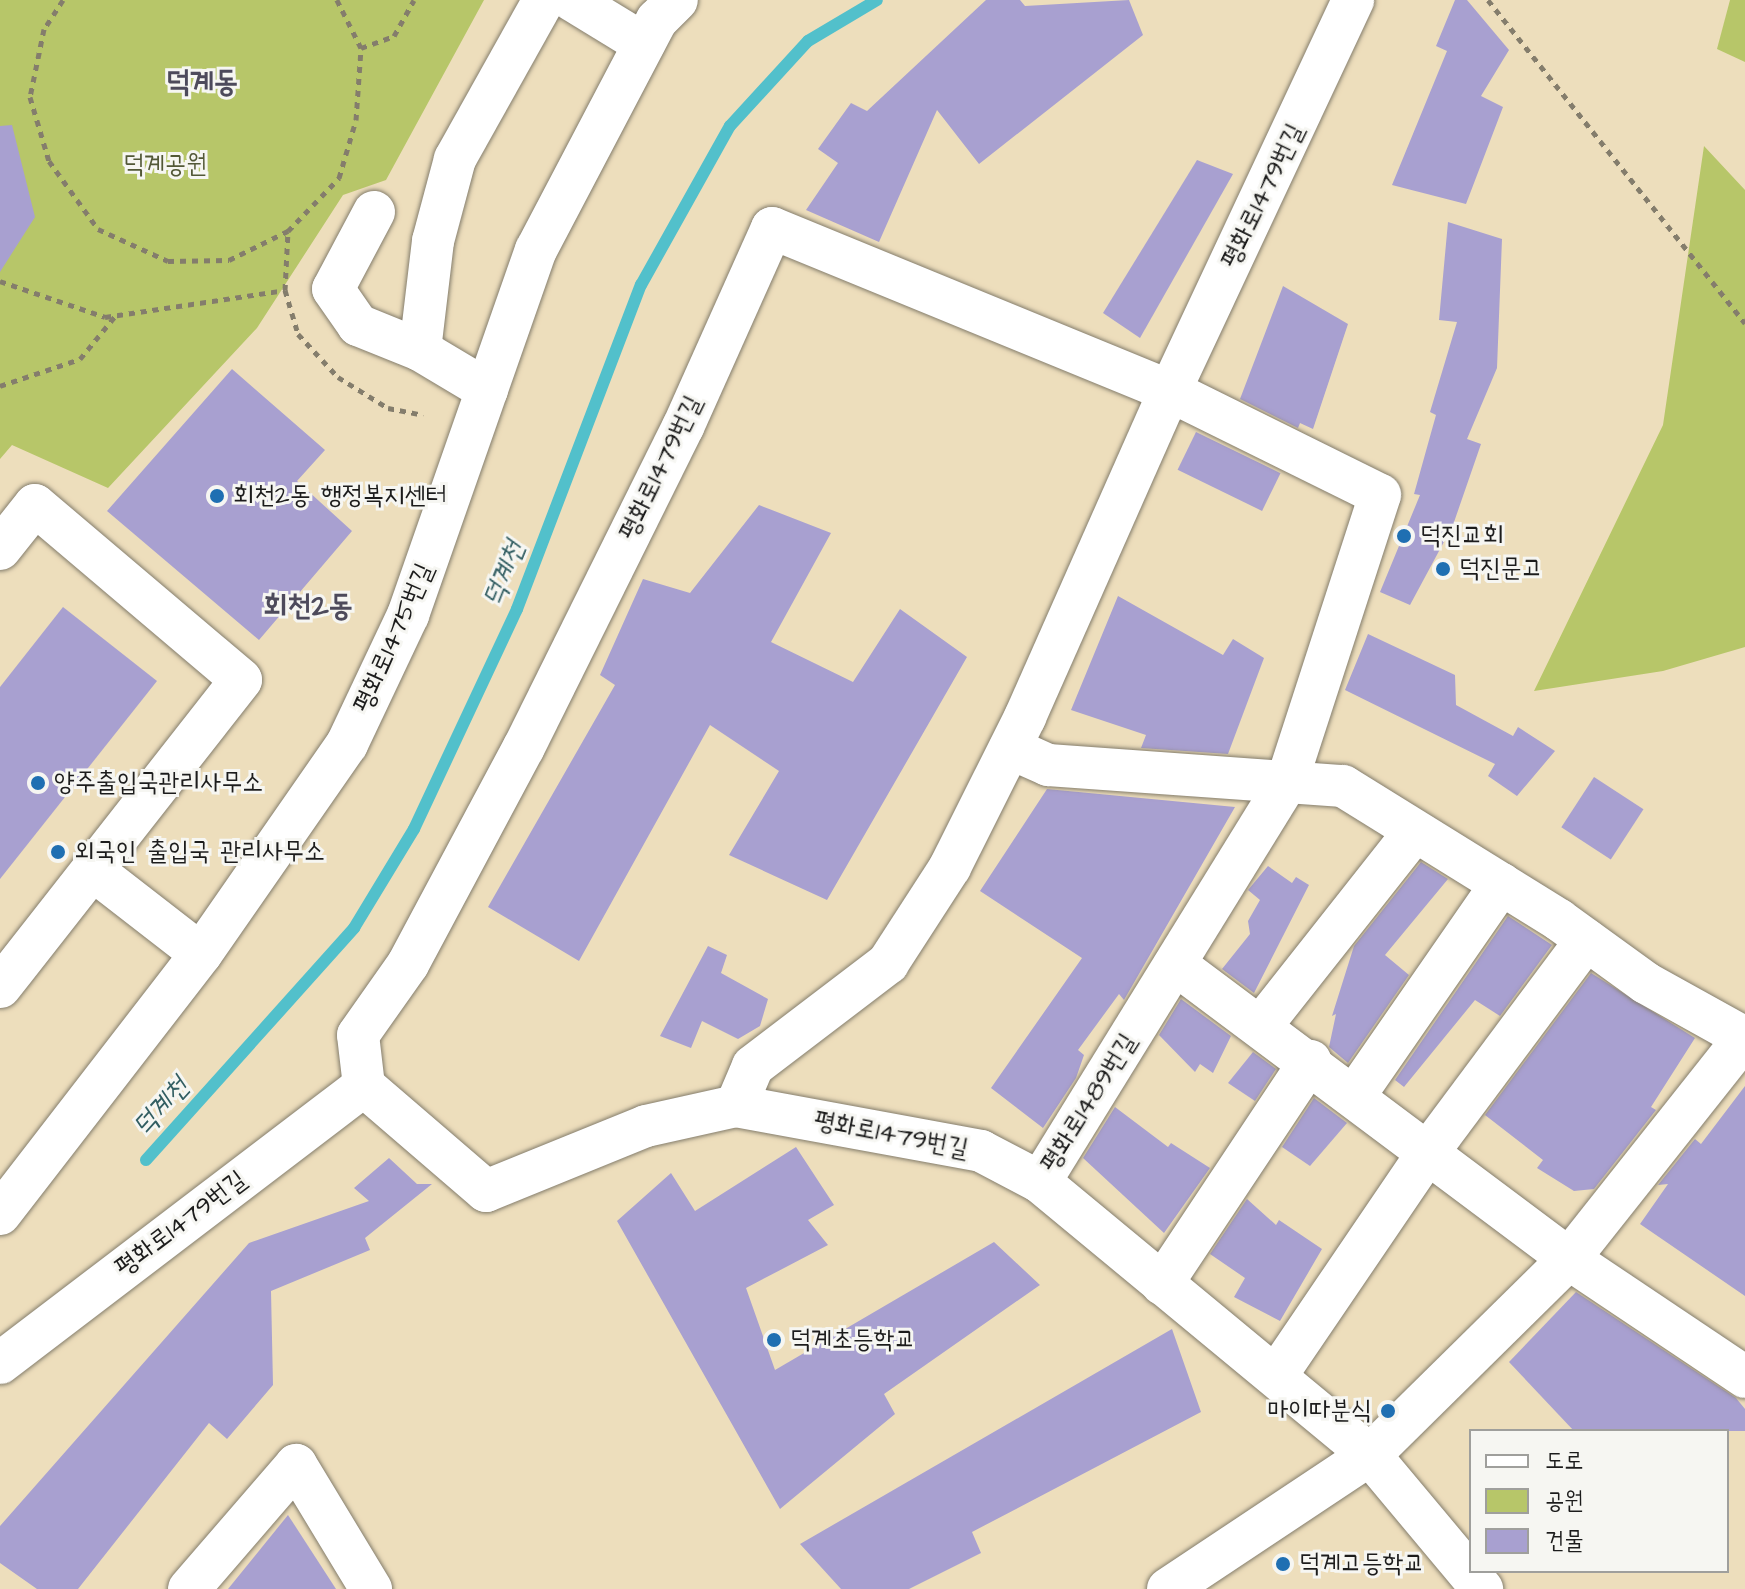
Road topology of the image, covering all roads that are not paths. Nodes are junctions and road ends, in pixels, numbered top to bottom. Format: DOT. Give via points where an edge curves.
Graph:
graph roads {
  1 [pos="677,0"];
  2 [pos="1353,0"];
  3 [pos="567,1"];
  4 [pos="644,44"];
  5 [pos="374,212"];
  6 [pos="420,350"];
  7 [pos="487,390"];
  8 [pos="1170,391"];
  9 [pos="0,549"];
  10 [pos="1010,748"];
  11 [pos="1287,782"];
  12 [pos="1415,831"];
  13 [pos="94,871"];
  14 [pos="1501,884"];
  15 [pos="1586,940"];
  16 [pos="201,954"];
  17 [pos="1175,964"];
  18 [pos="0,987"];
  19 [pos="1261,1026"];
  20 [pos="1744,1038"];
  21 [pos="1310,1061"];
  22 [pos="364,1086"];
  23 [pos="1355,1095"];
  24 [pos="736,1106"];
  25 [pos="1429,1151"];
  26 [pos="1040,1182"];
  27 [pos="0,1214"];
  28 [pos="1569,1259"];
  29 [pos="1162,1284"];
  30 [pos="0,1363"];
  31 [pos="1276,1376"];
  32 [pos="1745,1377"];
  33 [pos="1370,1455"];
  34 [pos="189,1589"];
  35 [pos="371,1589"];
  36 [pos="1168,1589"];
  37 [pos="1482,1589"];
  1 -- 4 [label="street, 평화로1475번길"];
  2 -- 8 [label="street, 평화로1479번길"];
  3 -- 4 [label="street"];
  3 -- 6 [label="street" via="455,159 433,241"];
  4 -- 7 [label="street, 평화로1475번길" via="536,250"];
  5 -- 6 [label="street" via="333,289 358,325"];
  6 -- 7 [label="street"];
  7 -- 16 [label="street, 평화로1475번길" via="408,615 347,744"];
  8 -- 10 [label="street, 평화로1479번길"];
  8 -- 11 [label="street, 평화로1489번길" via="1380,495"];
  8 -- 22 [label="street, 평화로1479번길" via="772,228 683,427 524,747 408,964 358,1035"];
  9 -- 13 [label="street" via="35,505 241,680"];
  10 -- 11 [label="street" via="1048,765"];
  10 -- 24 [label="street, 평화로1479번길" via="950,867 888,963 753,1066"];
  11 -- 12 [label="street" via="1343,786"];
  11 -- 17 [label="street, 평화로1489번길"];
  12 -- 14 [label="street"];
  12 -- 19 [label="street"];
  13 -- 16 [label="street"];
  13 -- 18 [label="street"];
  14 -- 15 [label="street"];
  14 -- 23 [label="street"];
  15 -- 20 [label="street" via="1646,983"];
  15 -- 25 [label="street"];
  16 -- 27 [label="street, 평화로1475번길"];
  17 -- 19 [label="street"];
  17 -- 26 [label="street, 평화로1489번길"];
  19 -- 21 [label="street"];
  20 -- 28 [label="street"];
  21 -- 23 [label="street"];
  21 -- 29 [label="street"];
  22 -- 24 [label="street, 평화로1479번길" via="486,1191 646,1126"];
  22 -- 30 [label="street, 평화로1479번길"];
  23 -- 25 [label="street"];
  24 -- 26 [label="street, 평화로1479번길" via="981,1151"];
  25 -- 28 [label="street"];
  25 -- 31 [label="street"];
  26 -- 29 [label="street, 평화로1489번길"];
  28 -- 32 [label="street"];
  28 -- 33 [label="street"];
  29 -- 31 [label="street, 평화로1489번길"];
  31 -- 33 [label="street, 평화로1489번길"];
  33 -- 36 [label="street"];
  33 -- 37 [label="street, 평화로1489번길"];
  34 -- 35 [label="street" via="296,1465"];
}
